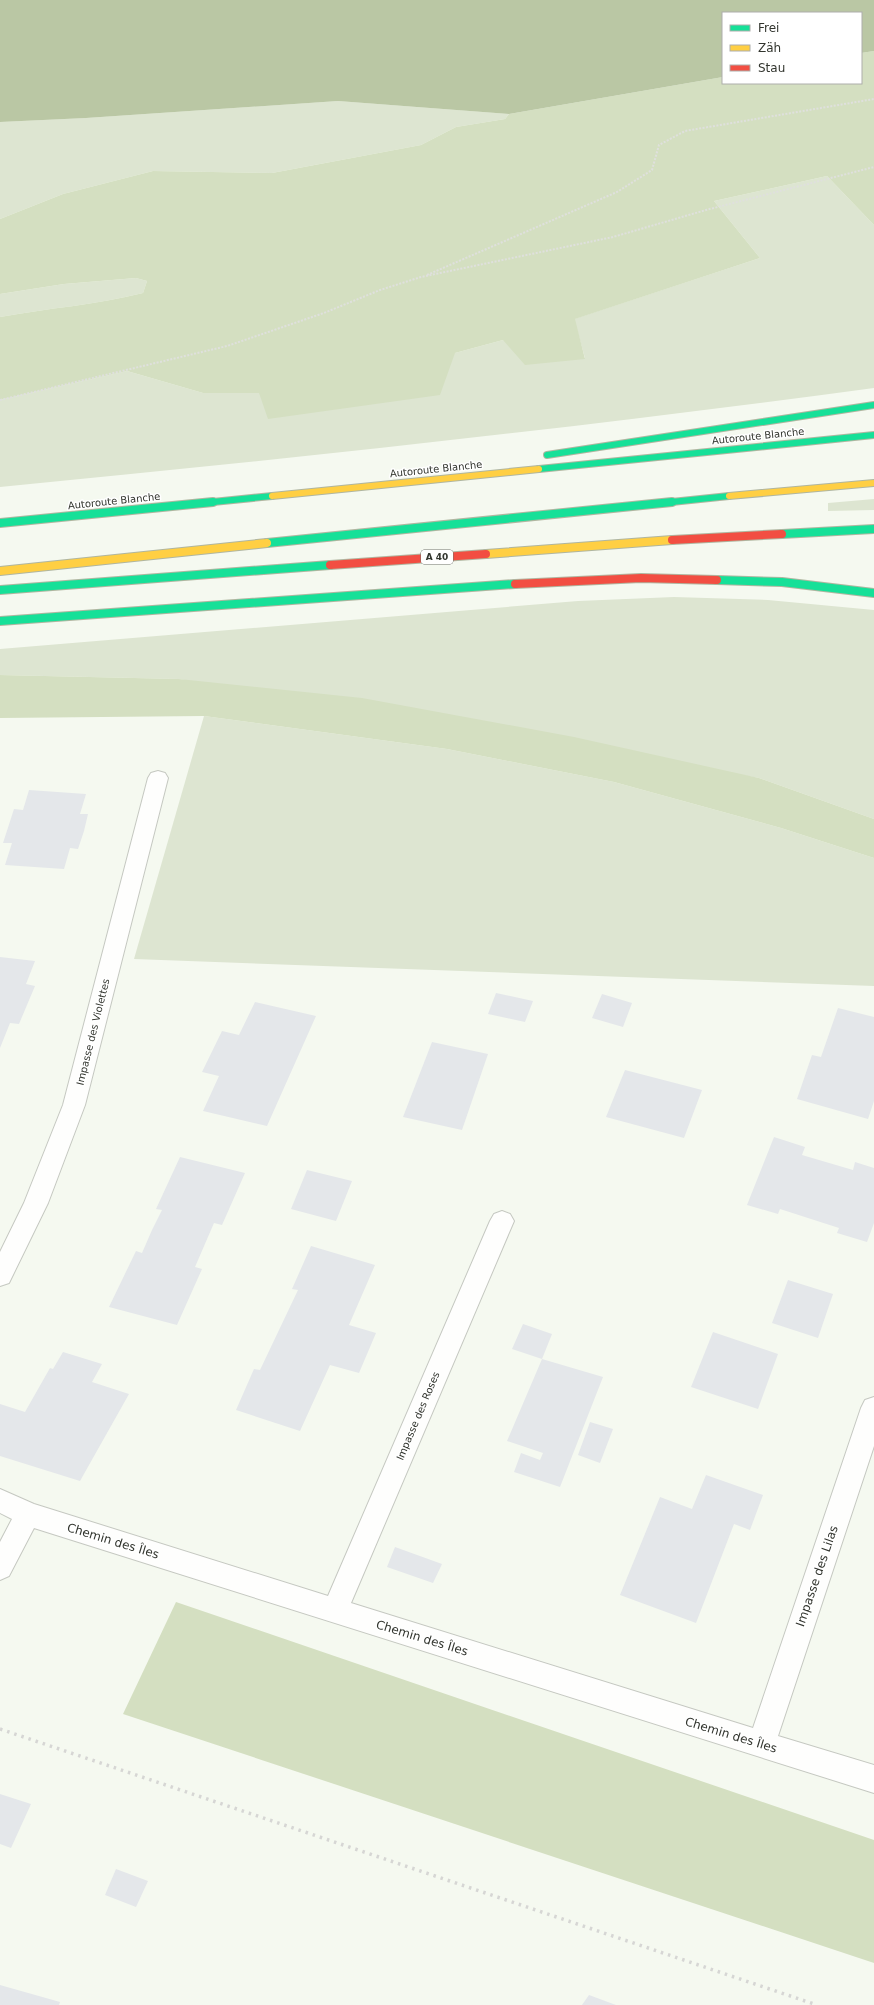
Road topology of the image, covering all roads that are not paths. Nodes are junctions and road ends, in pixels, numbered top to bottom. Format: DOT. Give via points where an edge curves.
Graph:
graph roads {
  1 [pos="874,405"];
  2 [pos="874,435"];
  3 [pos="540,456"];
  4 [pos="477,465"];
  5 [pos="874,483"];
  6 [pos="288,495"];
  7 [pos="0,523"];
  8 [pos="874,529"];
  9 [pos="0,571"];
  10 [pos="0,590"];
  11 [pos="874,593"];
  12 [pos="0,621"];
  13 [pos="158,778"];
  14 [pos="502,1221"];
  15 [pos="0,1276"];
  16 [pos="874,1408"];
  17 [pos="0,1500"];
  18 [pos="28,1514"];
  19 [pos="0,1568"];
  20 [pos="334,1610"];
  21 [pos="760,1744"];
  22 [pos="874,1780"];
  1 -- 3 [label="highway"];
  2 -- 6 [label="highway, Autoroute Blanche"];
  4 -- 6 [label="highway"];
  5 -- 9 [label="highway" via="550,513"];
  6 -- 7 [label="highway, Autoroute Blanche"];
  8 -- 10 [label="highway, A 40" via="672,540"];
  11 -- 12 [label="highway" via="782,582 641,578 495,585"];
  13 -- 15 [label="street, Impasse des Violettes" via="74,1104 36,1203"];
  14 -- 20 [label="street, Impasse des Roses"];
  16 -- 21 [label="street, Impasse des Lilas"];
  17 -- 18 [label="street, Chemin des Îles"];
  18 -- 19 [label="street"];
  18 -- 20 [label="street, Chemin des Îles"];
  20 -- 21 [label="street, Chemin des Îles"];
  21 -- 22 [label="street, Chemin des Îles"];
}
